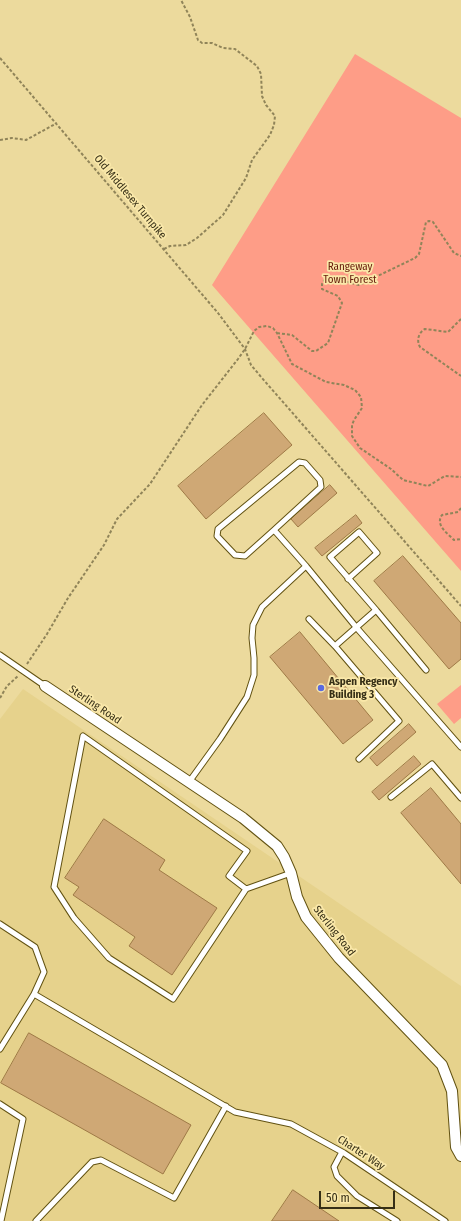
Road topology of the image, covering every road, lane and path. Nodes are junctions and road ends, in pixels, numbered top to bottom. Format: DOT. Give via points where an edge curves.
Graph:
graph roads {
  1 [pos="181,0"];
  2 [pos="0,58"];
  3 [pos="57,123"];
  4 [pos="0,140"];
  5 [pos="164,249"];
  6 [pos="461,256"];
  7 [pos="461,319"];
  8 [pos="277,332"];
  9 [pos="245,350"];
  10 [pos="461,376"];
  11 [pos="461,478"];
  12 [pos="461,508"];
  13 [pos="274,530"];
  14 [pos="461,539"];
  15 [pos="306,566"];
  16 [pos="348,578"];
  17 [pos="461,606"];
  18 [pos="376,610"];
  19 [pos="309,619"];
  20 [pos="356,627"];
  21 [pos="335,646"];
  22 [pos="0,655"];
  23 [pos="23,670"];
  24 [pos="426,670"];
  25 [pos="45,686"];
  26 [pos="0,698"];
  27 [pos="461,747"];
  28 [pos="359,759"];
  29 [pos="189,782"];
  30 [pos="391,797"];
  31 [pos="461,798"];
  32 [pos="291,873"];
  33 [pos="246,890"];
  34 [pos="0,924"];
  35 [pos="34,994"];
  36 [pos="0,1049"];
  37 [pos="0,1104"];
  38 [pos="226,1106"];
  39 [pos="342,1152"];
  40 [pos="461,1156"];
  41 [pos="2,1221"];
  42 [pos="36,1221"];
  43 [pos="397,1221"];
  44 [pos="445,1221"];
  1 -- 5 [label="path" via="198,40 235,49 257,66 261,74 264,100 275,120 270,135 252,160 246,178 223,215 186,245"];
  2 -- 3 [label="path, Old Middlesex Turnpike"];
  3 -- 4 [label="path" via="26,140"];
  3 -- 5 [label="path, Old Middlesex Turnpike"];
  5 -- 9 [label="path, Old Middlesex Turnpike" via="218,313"];
  6 -- 8 [label="path" via="454,253 433,222 426,222 419,254 415,258 359,285 333,278 325,279 322,289 338,296 342,303 328,343 316,351 292,335"];
  7 -- 10 [label="path" via="448,332 425,329 418,336 420,347"];
  8 -- 9 [label="path" via="267,326 259,327 254,331"];
  8 -- 11 [label="path" via="292,364 326,382 356,390 361,397 362,408 352,425 352,436 360,448 403,480 428,486 445,476"];
  9 -- 17 [label="path, Old Middlesex Turnpike" via="251,365"];
  9 -- 23 [label="path" via="210,394 150,484 117,520 104,545"];
  12 -- 14 [label="path" via="458,512 442,515 440,518 441,527 454,540"];
  13 -- 13 [label="lane" via="245,556 235,555 217,536 218,529 299,462 305,463 320,480 321,487"];
  13 -- 15 [label="lane"];
  15 -- 20 [label="lane"];
  15 -- 29 [label="lane" via="262,606 253,625 254,675 247,697"];
  16 -- 16 [label="lane" via="330,557 360,532 377,553"];
  16 -- 18 [label="lane"];
  18 -- 20 [label="lane"];
  18 -- 24 [label="lane"];
  19 -- 21 [label="lane"];
  20 -- 21 [label="lane"];
  20 -- 27 [label="lane"];
  21 -- 28 [label="lane" via="399,721"];
  22 -- 23 [label="lane"];
  23 -- 25 [label="lane"];
  23 -- 26 [label="path" via="7,686"];
  25 -- 29 [label="street, Sterling Road"];
  29 -- 32 [label="street, Sterling Road" via="243,818 277,846"];
  30 -- 31 [label="lane" via="432,764"];
  32 -- 33 [label="lane"];
  32 -- 40 [label="street, Sterling Road" via="297,897 306,917 339,958 442,1065 452,1091 456,1147"];
  33 -- 33 [label="lane" via="173,999 109,958 74,918 54,887 83,736 247,851 230,876"];
  34 -- 35 [label="lane" via="35,947 44,972"];
  35 -- 36 [label="lane"];
  35 -- 38 [label="lane, Charter Way"];
  37 -- 41 [label="lane" via="24,1119"];
  38 -- 39 [label="lane, Charter Way" via="236,1112 291,1124"];
  38 -- 42 [label="lane" via="174,1198 101,1160 92,1162"];
  39 -- 43 [label="lane" via="334,1166 336,1176 358,1196"];
  39 -- 44 [label="lane, Charter Way"];
}
